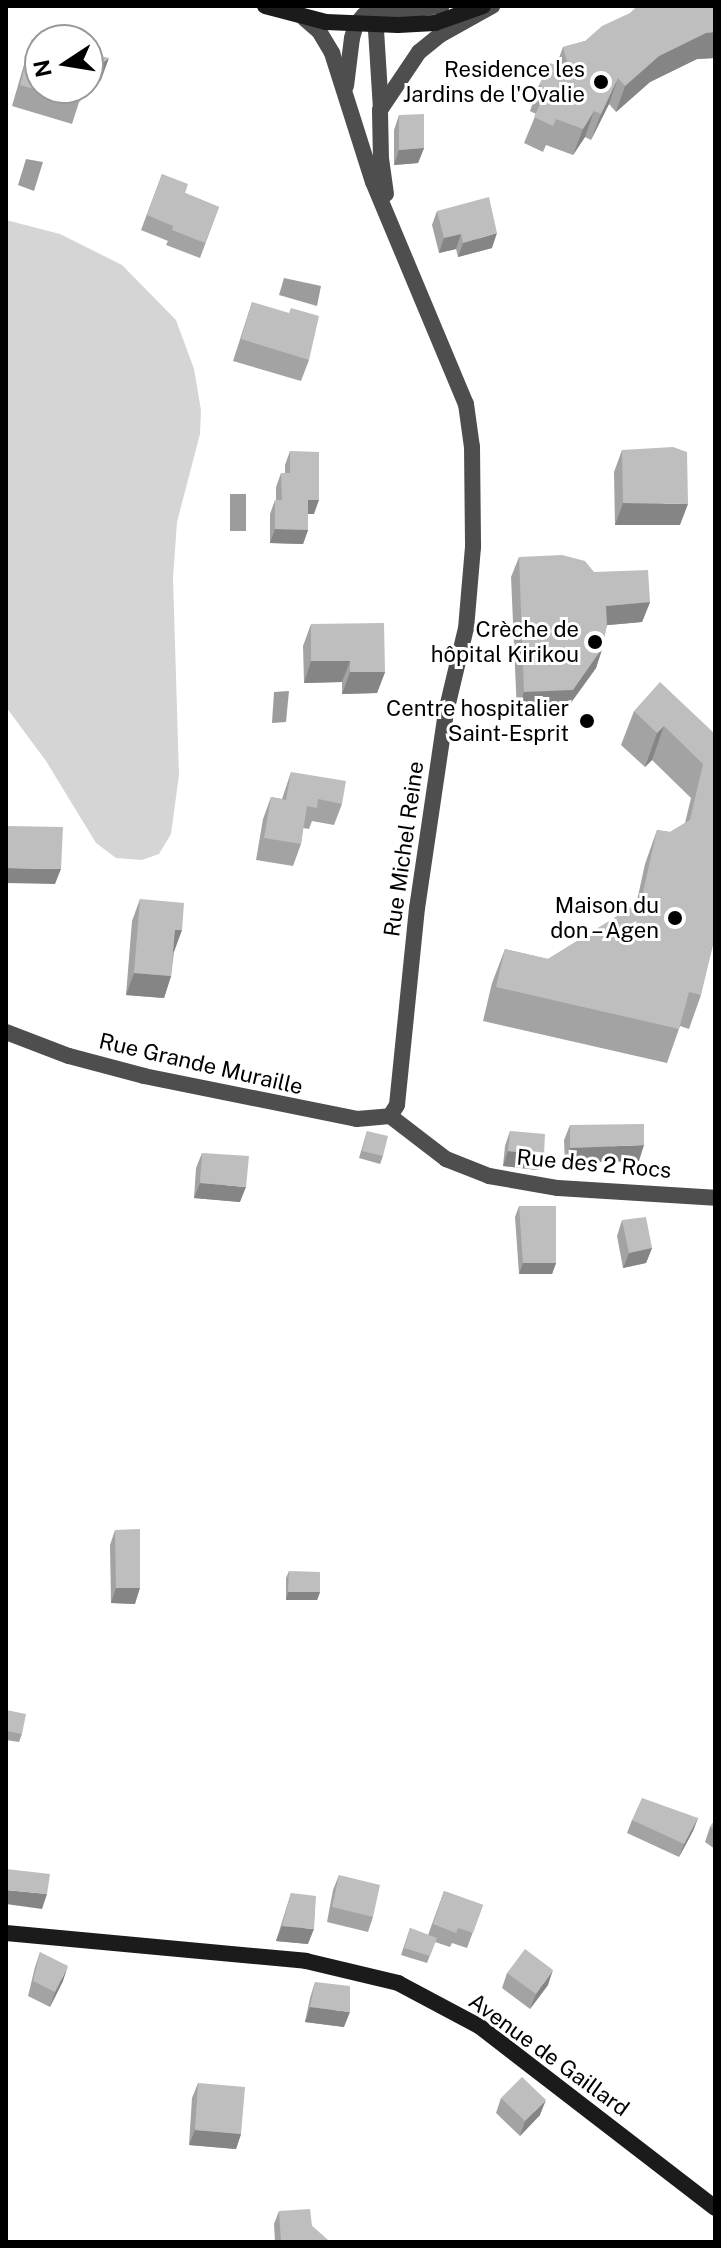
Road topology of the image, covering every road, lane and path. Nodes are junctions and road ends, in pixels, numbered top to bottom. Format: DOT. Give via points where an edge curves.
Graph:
graph roads {
  1 [pos="265,6"];
  2 [pos="441,6"];
  3 [pos="483,6"];
  4 [pos="492,6"];
  5 [pos="365,17"];
  6 [pos="305,19"];
  7 [pos="346,88"];
  8 [pos="380,110"];
  9 [pos="406,265"];
  10 [pos="6,1032"];
  11 [pos="390,1116"];
  12 [pos="715,1198"];
  13 [pos="6,1933"];
  14 [pos="715,2208"];
  1 -- 6 [label="street"];
  2 -- 5 [label="street"];
  3 -- 5 [label="street" via="435,23"];
  4 -- 8 [label="street" via="419,52"];
  5 -- 6 [label="street"];
  5 -- 7 [label="street, Rue Michel Reine"];
  5 -- 8 [label="street, Rue Michel Reine" via="381,74"];
  6 -- 7 [label="street, Rue Michel Reine" via="319,31"];
  7 -- 9 [label="street, Rue Michel Reine" via="373,182"];
  8 -- 9 [label="street, Rue Michel Reine" via="385,192"];
  9 -- 11 [label="street, Rue Michel Reine" via="466,404 473,547 466,628 446,712 417,908 397,1105"];
  10 -- 11 [label="street, Rue Grande Muraille" via="144,1076 357,1119"];
  11 -- 12 [label="street, Rue des 2 Rocs" via="446,1159 489,1176 558,1188"];
  13 -- 14 [label="street, Avenue de Gaillard" via="306,1961 398,1983 479,2026"];
}
